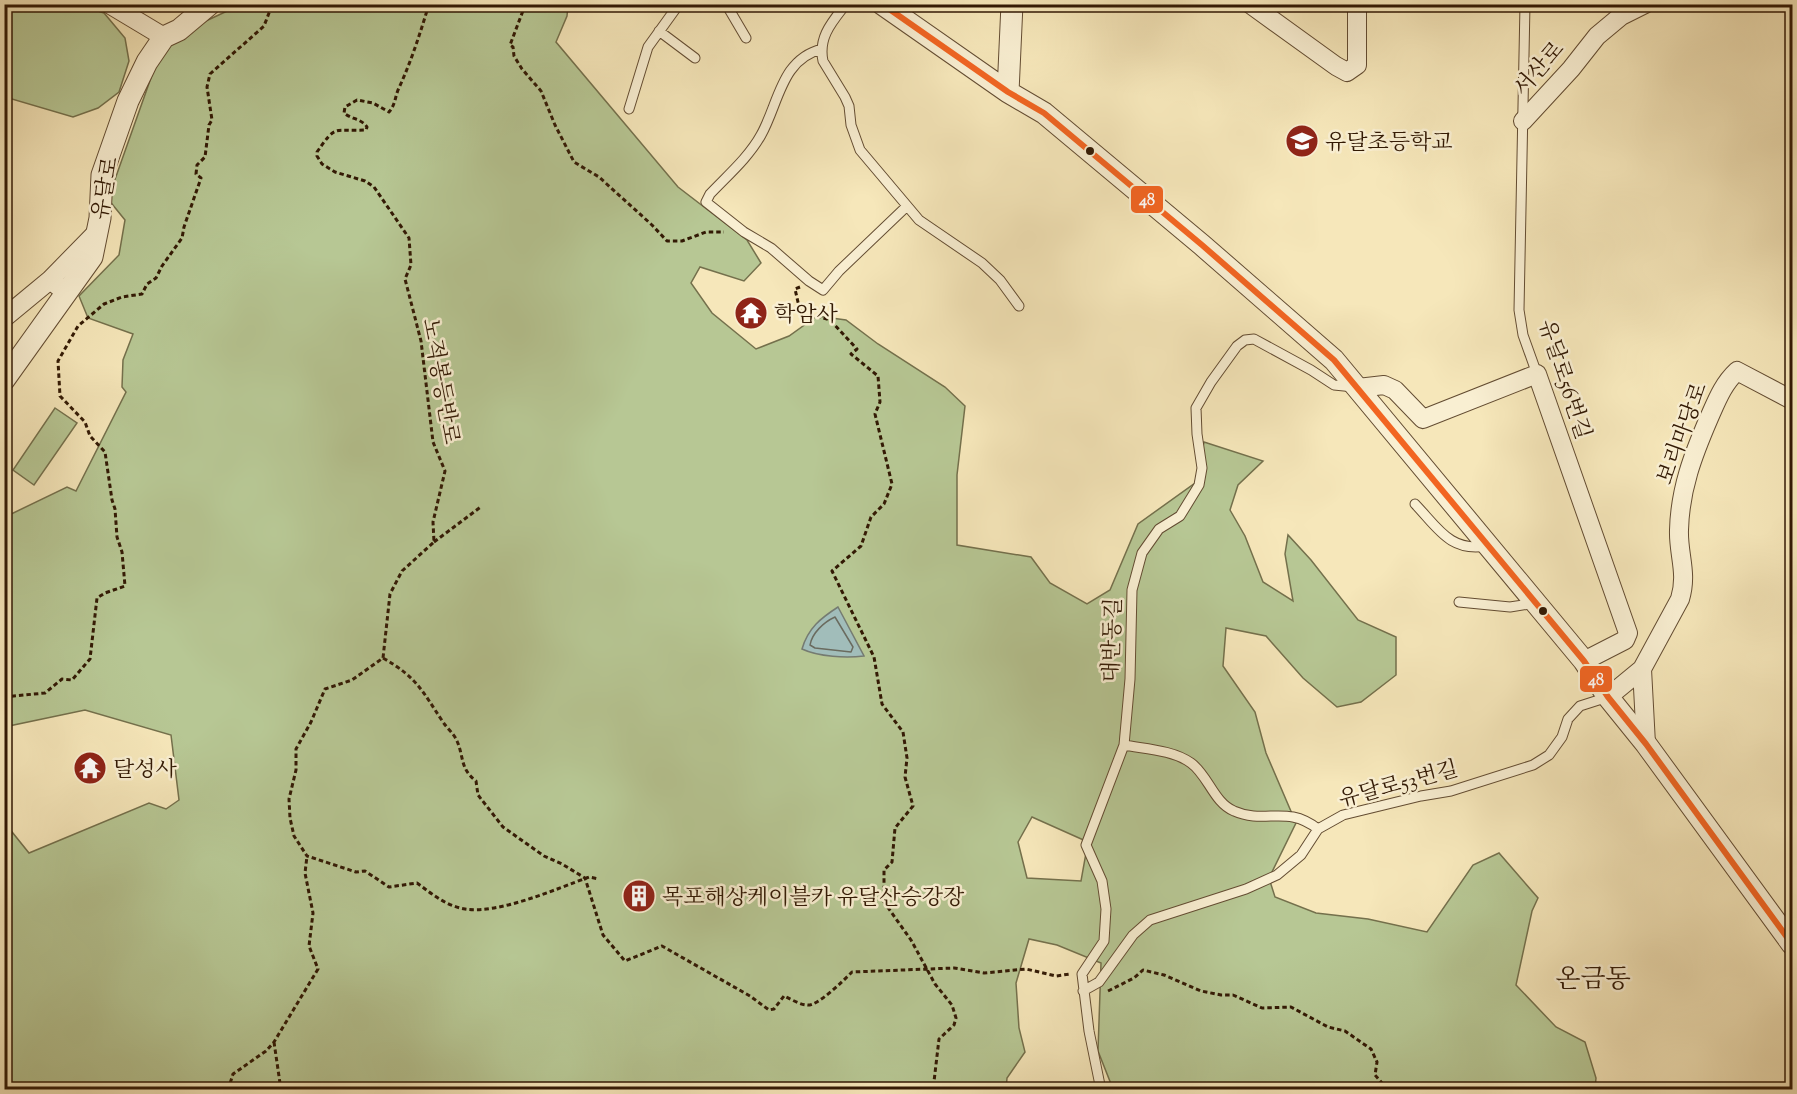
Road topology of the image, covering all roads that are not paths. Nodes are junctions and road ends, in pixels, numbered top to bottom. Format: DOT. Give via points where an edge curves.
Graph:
graph roads {
  1 [pos="109,4"];
  2 [pos="210,4"];
  3 [pos="679,4"];
  4 [pos="726,4"];
  5 [pos="846,4"];
  6 [pos="882,4"];
  7 [pos="1011,4"];
  8 [pos="1250,4"];
  9 [pos="1357,4"];
  10 [pos="1525,4"];
  11 [pos="1645,4"];
  12 [pos="659,31"];
  13 [pos="164,36"];
  14 [pos="746,38"];
  15 [pos="822,49"];
  16 [pos="695,58"];
  17 [pos="1008,92"];
  18 [pos="628,109"];
  19 [pos="1523,122"];
  20 [pos="907,207"];
  21 [pos="95,234"];
  22 [pos="50,280"];
  23 [pos="67,293"];
  24 [pos="1019,306"];
  25 [pos="4,318"];
  26 [pos="1537,374"];
  27 [pos="4,380"];
  28 [pos="1358,388"];
  29 [pos="1792,400"];
  30 [pos="1415,504"];
  31 [pos="1488,545"];
  32 [pos="1459,602"];
  33 [pos="1536,603"];
  34 [pos="1584,661"];
  35 [pos="1642,669"];
  36 [pos="1608,697"];
  37 [pos="1646,744"];
  38 [pos="1124,746"];
  39 [pos="1318,829"];
  40 [pos="1792,944"];
  41 [pos="1083,991"];
  42 [pos="1101,1089"];
  1 -- 13 [label="street"];
  2 -- 13 [label="street, 유달로" via="179,30"];
  3 -- 12 [label="lane"];
  4 -- 14 [label="lane"];
  5 -- 15 [label="lane" via="824,36"];
  6 -- 17 [label="street"];
  7 -- 17 [label="street"];
  8 -- 9 [label="street" via="1347,72 1357,65"];
  10 -- 19 [label="lane, 유달로56번길"];
  11 -- 19 [label="street, 서산로" via="1621,16 1597,36"];
  12 -- 16 [label="lane"];
  12 -- 18 [label="lane" via="648,47"];
  13 -- 21 [label="street, 유달로" via="128,101 102,175 100,218"];
  15 -- 20 [label="lane" via="823,61 849,106 860,150"];
  15 -- 20 [label="lane" via="802,56 795,65 761,135 706,202 823,290"];
  17 -- 28 [label="street" via="1044,113 1193,237 1334,360"];
  19 -- 26 [label="lane, 유달로56번길" via="1519,310"];
  20 -- 24 [label="lane" via="925,225 982,263"];
  21 -- 22 [label="street"];
  21 -- 23 [label="street, 유달로" via="92,257"];
  22 -- 23 [label="street"];
  22 -- 25 [label="street"];
  23 -- 27 [label="street, 유달로"];
  26 -- 28 [label="street" via="1423,418 1395,390 1384,385"];
  26 -- 34 [label="street, 유달로56번길" via="1628,633 1625,640"];
  28 -- 31 [label="street"];
  28 -- 38 [label="lane, 대반동길" via="1334,385 1254,339 1237,346 1211,382 1197,408 1202,468 1199,486 1180,516 1159,529 1142,553 1132,590"];
  29 -- 35 [label="street, 보리마당로" via="1737,371 1726,381 1684,482 1678,533 1683,589"];
  30 -- 31 [label="lane" via="1462,547"];
  31 -- 33 [label="street"];
  32 -- 33 [label="lane" via="1510,607"];
  33 -- 34 [label="street"];
  34 -- 36 [label="street"];
  35 -- 36 [label="street, 보리마당로"];
  35 -- 37 [label="street"];
  36 -- 37 [label="street"];
  36 -- 39 [label="lane, 유달로53번길" via="1580,706 1568,719 1562,737 1549,755 1533,765 1451,791 1343,815"];
  37 -- 40 [label="street"];
  38 -- 39 [label="lane" via="1172,754 1191,763 1232,811 1253,816 1288,815"];
  38 -- 41 [label="lane, 대반동길" via="1086,845 1102,881 1106,909 1104,941 1082,972"];
  39 -- 41 [label="lane, 유달로53번길" via="1301,855 1277,875 1150,921 1133,934 1099,982"];
  41 -- 42 [label="lane"];
}
